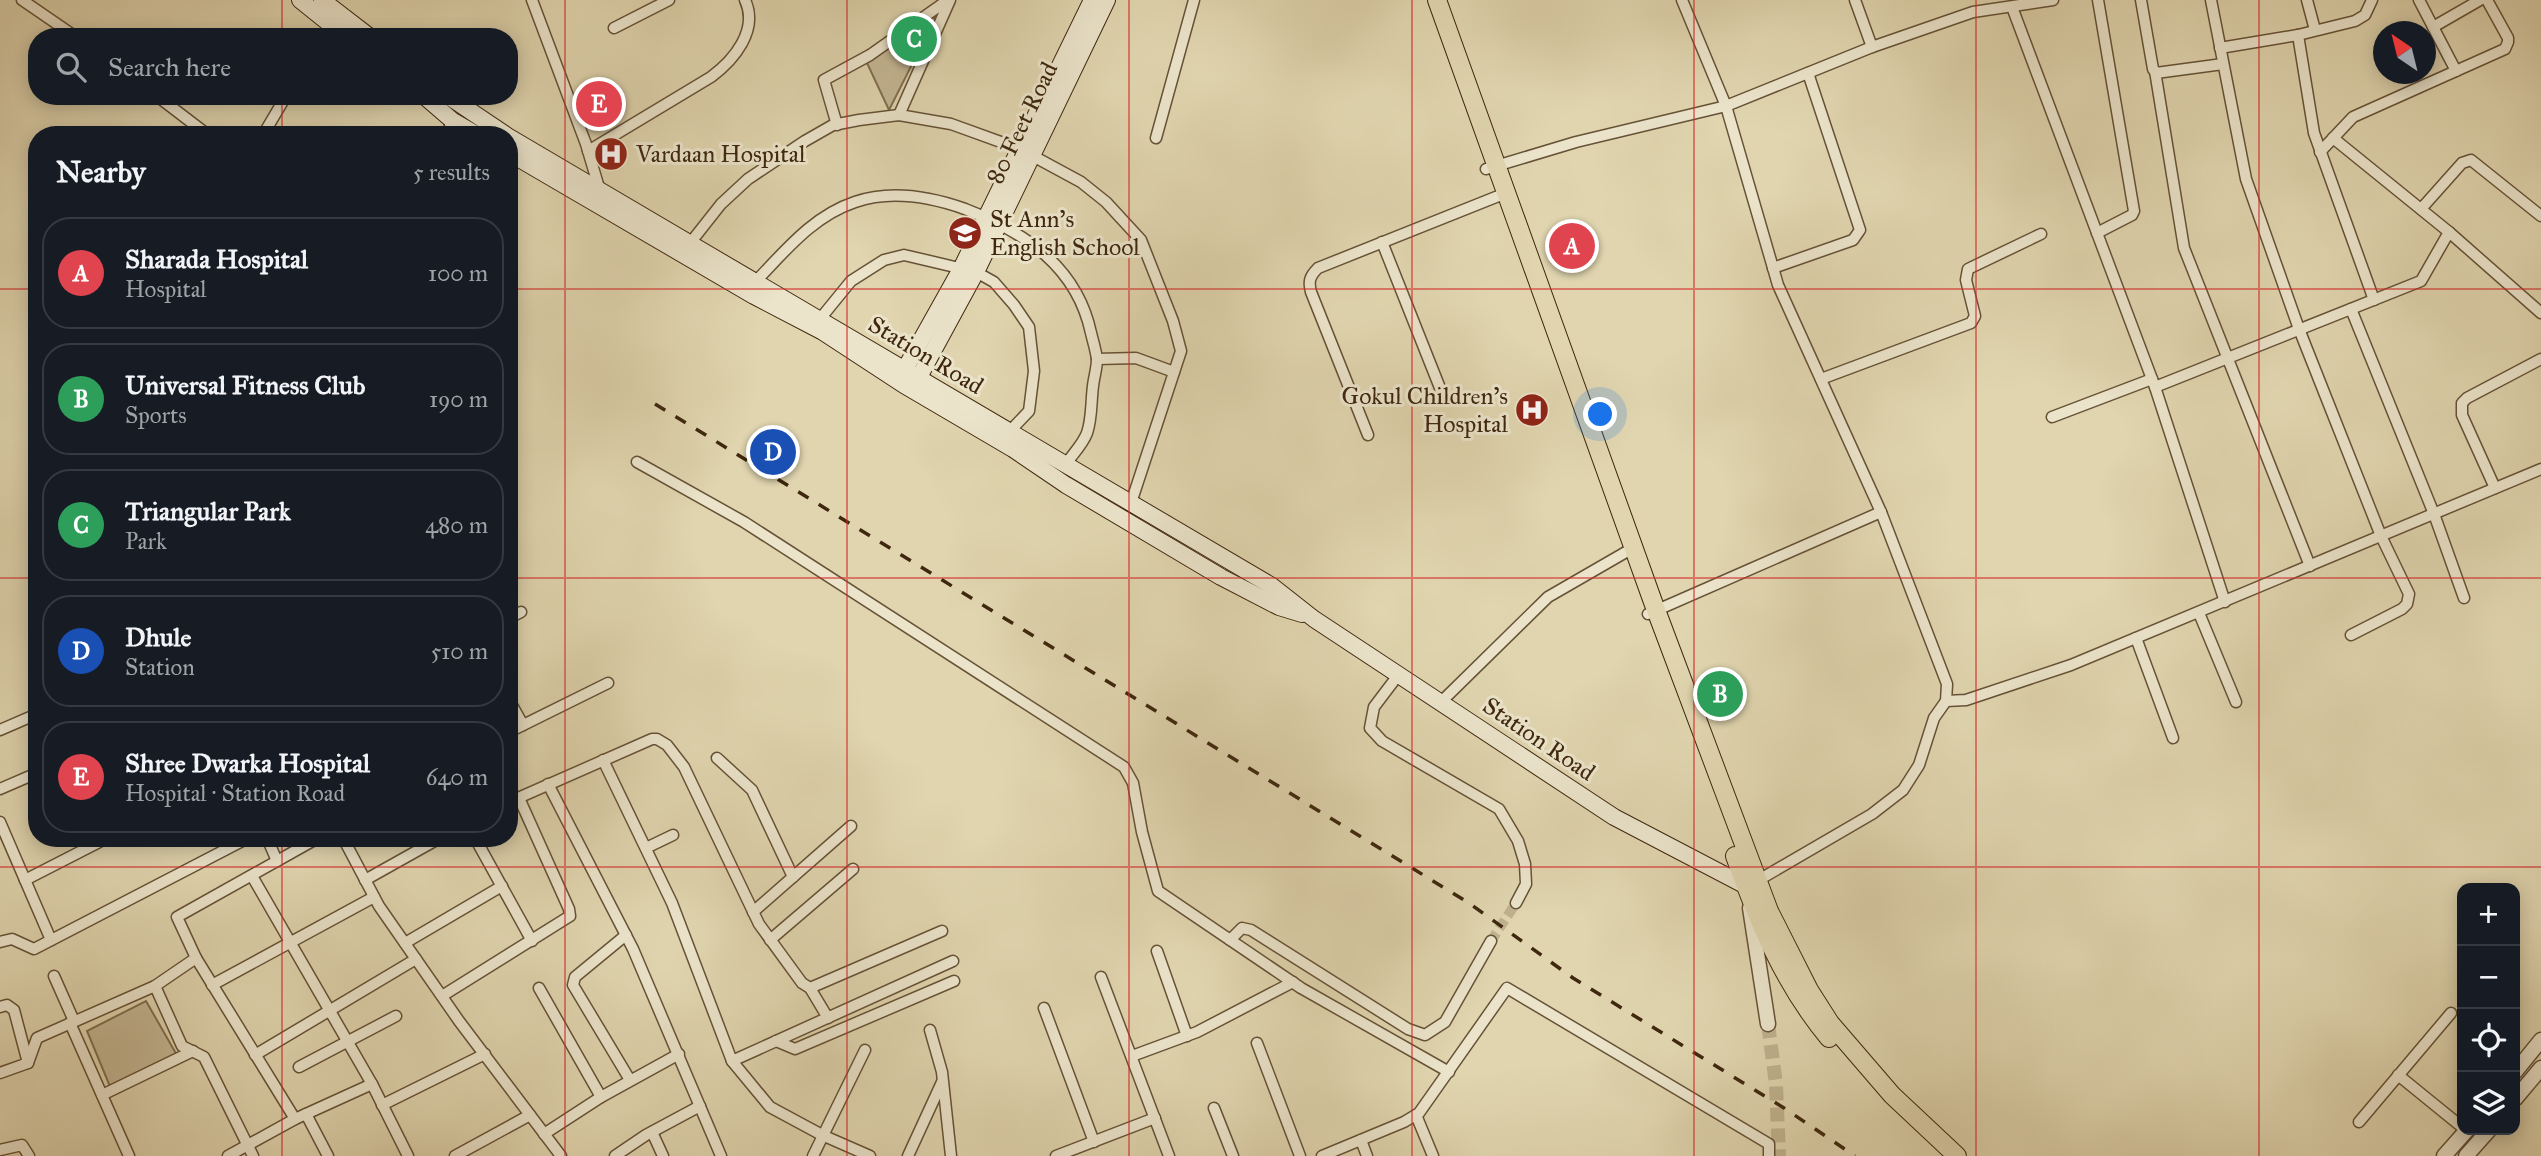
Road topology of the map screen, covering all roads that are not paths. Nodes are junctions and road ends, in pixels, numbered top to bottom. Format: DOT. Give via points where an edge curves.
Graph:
graph roads {
  1 [pos="22,0"];
  2 [pos="300,0"];
  3 [pos="322,0"];
  4 [pos="532,0"];
  5 [pos="669,0"];
  6 [pos="745,0"];
  7 [pos="949,0"];
  8 [pos="1093,0"];
  9 [pos="1107,0"];
  10 [pos="1194,0"];
  11 [pos="1425,0"];
  12 [pos="1437,0"];
  13 [pos="1682,0"];
  14 [pos="1855,0"];
  15 [pos="2053,0"];
  16 [pos="2098,0"];
  17 [pos="2141,0"];
  18 [pos="2211,0"];
  19 [pos="2307,0"];
  20 [pos="2372,0"];
  21 [pos="2419,0"];
  22 [pos="2480,0"];
  23 [pos="2487,0"];
  24 [pos="2012,7"];
  25 [pos="2430,21"];
  26 [pos="2436,25"];
  27 [pos="63,28"];
  28 [pos="323,28"];
  29 [pos="358,28"];
  30 [pos="614,28"];
  31 [pos="2315,30"];
  32 [pos="2436,33"];
  33 [pos="2298,34"];
  34 [pos="1872,47"];
  35 [pos="2220,48"];
  36 [pos="2223,64"];
  37 [pos="2154,71"];
  38 [pos="2456,71"];
  39 [pos="1808,73"];
  40 [pos="169,105"];
  41 [pos="280,105"];
  42 [pos="431,105"];
  43 [pos="461,105"];
  44 [pos="1726,106"];
  45 [pos="899,115"];
  46 [pos="837,125"];
  47 [pos="196,126"];
  48 [pos="268,126"];
  49 [pos="447,126"];
  50 [pos="492,126"];
  51 [pos="1156,138"];
  52 [pos="2333,138"];
  53 [pos="518,142"];
  54 [pos="588,151"];
  55 [pos="1026,152"];
  56 [pos="2320,152"];
  57 [pos="518,158"];
  58 [pos="1491,168"];
  59 [pos="599,188"];
  60 [pos="1501,194"];
  61 [pos="604,207"];
  62 [pos="2421,209"];
  63 [pos="2541,216"];
  64 [pos="993,220"];
  65 [pos="2449,232"];
  66 [pos="2097,233"];
  67 [pos="2041,234"];
  68 [pos="691,242"];
  69 [pos="1382,242"];
  70 [pos="1773,268"];
  71 [pos="968,270"];
  72 [pos="756,281"];
  73 [pos="2374,300"];
  74 [pos="2351,309"];
  75 [pos="2541,313"];
  76 [pos="820,319"];
  77 [pos="2299,330"];
  78 [pos="2228,358"];
  79 [pos="1097,359"];
  80 [pos="2541,359"];
  81 [pos="1174,372"];
  82 [pos="912,373"];
  83 [pos="1821,379"];
  84 [pos="2153,383"];
  85 [pos="1444,398"];
  86 [pos="2052,417"];
  87 [pos="1010,431"];
  88 [pos="1368,435"];
  89 [pos="636,462"];
  90 [pos="1066,464"];
  91 [pos="2541,469"];
  92 [pos="2495,488"];
  93 [pos="1131,503"];
  94 [pos="1881,512"];
  95 [pos="2434,514"];
  96 [pos="2381,536"];
  97 [pos="1630,551"];
  98 [pos="2310,566"];
  99 [pos="2464,598"];
  100 [pos="2225,602"];
  101 [pos="521,612"];
  102 [pos="1652,612"];
  103 [pos="2199,613"];
  104 [pos="518,614"];
  105 [pos="1314,618"];
  106 [pos="2351,635"];
  107 [pos="2136,638"];
  108 [pos="1399,674"];
  109 [pos="608,683"];
  110 [pos="1946,701"];
  111 [pos="1441,702"];
  112 [pos="2236,702"];
  113 [pos="518,716"];
  114 [pos="28,718"];
  115 [pos="523,725"];
  116 [pos="518,728"];
  117 [pos="0,730"];
  118 [pos="2173,738"];
  119 [pos="717,758"];
  120 [pos="603,760"];
  121 [pos="28,778"];
  122 [pos="548,785"];
  123 [pos="0,789"];
  124 [pos="518,798"];
  125 [pos="518,808"];
  126 [pos="0,822"];
  127 [pos="851,826"];
  128 [pos="673,835"];
  129 [pos="89,847"];
  130 [pos="231,847"];
  131 [pos="271,847"];
  132 [pos="302,847"];
  133 [pos="348,847"];
  134 [pos="422,847"];
  135 [pos="480,847"];
  136 [pos="646,848"];
  137 [pos="13,852"];
  138 [pos="0,858"];
  139 [pos="277,861"];
  140 [pos="853,869"];
  141 [pos="252,876"];
  142 [pos="793,877"];
  143 [pos="25,880"];
  144 [pos="365,880"];
  145 [pos="1751,883"];
  146 [pos="502,886"];
  147 [pos="374,897"];
  148 [pos="1516,903"];
  149 [pos="753,912"];
  150 [pos="942,931"];
  151 [pos="626,935"];
  152 [pos="51,940"];
  153 [pos="770,940"];
  154 [pos="1230,940"];
  155 [pos="532,941"];
  156 [pos="1492,941"];
  157 [pos="0,942"];
  158 [pos="291,942"];
  159 [pos="405,943"];
  160 [pos="1157,951"];
  161 [pos="196,958"];
  162 [pos="416,960"];
  163 [pos="953,961"];
  164 [pos="54,976"];
  165 [pos="1101,977"];
  166 [pos="954,981"];
  167 [pos="1293,982"];
  168 [pos="212,985"];
  169 [pos="155,986"];
  170 [pos="539,988"];
  171 [pos="810,988"];
  172 [pos="442,996"];
  173 [pos="0,1007"];
  174 [pos="1044,1008"];
  175 [pos="330,1010"];
  176 [pos="2451,1013"];
  177 [pos="396,1016"];
  178 [pos="828,1018"];
  179 [pos="72,1022"];
  180 [pos="1768,1024"];
  181 [pos="930,1030"];
  182 [pos="1187,1036"];
  183 [pos="2541,1040"];
  184 [pos="776,1041"];
  185 [pos="348,1042"];
  186 [pos="1257,1043"];
  187 [pos="865,1050"];
  188 [pos="193,1051"];
  189 [pos="485,1054"];
  190 [pos="678,1054"];
  191 [pos="256,1055"];
  192 [pos="1132,1056"];
  193 [pos="732,1062"];
  194 [pos="28,1063"];
  195 [pos="2520,1066"];
  196 [pos="299,1067"];
  197 [pos="2541,1068"];
  198 [pos="1449,1072"];
  199 [pos="0,1073"];
  200 [pos="2398,1075"];
  201 [pos="630,1080"];
  202 [pos="943,1080"];
  203 [pos="372,1084"];
  204 [pos="2520,1093"];
  205 [pos="102,1095"];
  206 [pos="601,1097"];
  207 [pos="382,1105"];
  208 [pos="701,1106"];
  209 [pos="1214,1108"];
  210 [pos="306,1114"];
  211 [pos="530,1115"];
  212 [pos="1416,1115"];
  213 [pos="1155,1118"];
  214 [pos="295,1119"];
  215 [pos="2359,1122"];
  216 [pos="2457,1122"];
  217 [pos="652,1132"];
  218 [pos="544,1134"];
  219 [pos="822,1135"];
  220 [pos="2461,1135"];
  221 [pos="2484,1135"];
  222 [pos="1361,1140"];
  223 [pos="1091,1143"];
  224 [pos="247,1145"];
  225 [pos="0,1150"];
  226 [pos="29,1156"];
  227 [pos="130,1156"];
  228 [pos="228,1156"];
  229 [pos="253,1156"];
  230 [pos="328,1156"];
  231 [pos="408,1156"];
  232 [pos="455,1156"];
  233 [pos="561,1156"];
  234 [pos="615,1156"];
  235 [pos="663,1156"];
  236 [pos="721,1156"];
  237 [pos="813,1156"];
  238 [pos="870,1156"];
  239 [pos="908,1156"];
  240 [pos="951,1156"];
  241 [pos="1056,1156"];
  242 [pos="1094,1156"];
  243 [pos="1169,1156"];
  244 [pos="1233,1156"];
  245 [pos="1300,1156"];
  246 [pos="1322,1156"];
  247 [pos="1367,1156"];
  248 [pos="1433,1156"];
  249 [pos="1769,1156"];
  250 [pos="1940,1156"];
  251 [pos="1957,1156"];
  252 [pos="2444,1156"];
  253 [pos="2466,1156"];
  1 -- 27 [label="street"];
  2 -- 28 [label="main road"];
  3 -- 29 [label="main road"];
  4 -- 54 [label="street"];
  5 -- 30 [label="street"];
  6 -- 54 [label="street" via="749,21 729,63"];
  7 -- 45 [label="street"];
  7 -- 46 [label="street" via="870,55 824,80"];
  8 -- 55 [label="main road, 80 Feet Road"];
  9 -- 55 [label="main road, 80 Feet Road"];
  10 -- 51 [label="street"];
  11 -- 58 [label="main road"];
  12 -- 58 [label="main road"];
  13 -- 44 [label="street"];
  14 -- 34 [label="street"];
  15 -- 24 [label="street"];
  16 -- 66 [label="street" via="2134,211"];
  17 -- 37 [label="street"];
  18 -- 35 [label="street"];
  19 -- 31 [label="street"];
  20 -- 31 [label="street" via="2359,20"];
  21 -- 25 [label="street"];
  22 -- 26 [label="street"];
  23 -- 38 [label="street" via="2508,38 2507,46"];
  24 -- 34 [label="street" via="1973,12"];
  24 -- 66 [label="street"];
  31 -- 33 [label="street"];
  32 -- 38 [label="street"];
  33 -- 35 [label="street"];
  33 -- 56 [label="street"];
  34 -- 39 [label="street"];
  35 -- 36 [label="street"];
  36 -- 37 [label="street"];
  36 -- 77 [label="street" via="2246,179"];
  37 -- 78 [label="street" via="2184,248"];
  38 -- 52 [label="street" via="2353,117"];
  39 -- 44 [label="street"];
  39 -- 70 [label="street" via="1860,230 1853,240"];
  40 -- 47 [label="street"];
  41 -- 48 [label="street"];
  42 -- 49 [label="main road"];
  43 -- 50 [label="main road, Station Road"];
  44 -- 58 [label="street"];
  44 -- 70 [label="street"];
  45 -- 46 [label="street"];
  45 -- 55 [label="street" via="951,124"];
  46 -- 68 [label="street" via="748,179"];
  52 -- 56 [label="street"];
  52 -- 62 [label="street"];
  53 -- 59 [label="main road, Station Road"];
  54 -- 59 [label="street"];
  55 -- 64 [label="main road, 80 Feet Road"];
  55 -- 81 [label="street" via="1106,202 1141,240 1181,351"];
  56 -- 73 [label="street"];
  57 -- 61 [label="main road, Station Road"];
  58 -- 60 [label="main road"];
  59 -- 61 [label="street"];
  59 -- 68 [label="main road, Station Road"];
  60 -- 69 [label="street"];
  60 -- 97 [label="main road"];
  61 -- 105 [label="main road, Station Road" via="742,290 823,332 1221,577 1279,607"];
  62 -- 63 [label="street" via="2462,163 2470,160"];
  62 -- 65 [label="street"];
  64 -- 71 [label="main road, 80 Feet Road"];
  64 -- 72 [label="street" via="946,202 878,197 857,202 806,229"];
  64 -- 79 [label="street" via="1028,240 1074,285 1086,310"];
  65 -- 73 [label="street" via="2421,281"];
  65 -- 75 [label="street"];
  66 -- 84 [label="street"];
  67 -- 83 [label="street" via="1968,269 1966,280 1975,316 1971,323"];
  68 -- 72 [label="main road, Station Road"];
  69 -- 85 [label="street"];
  69 -- 88 [label="street" via="1318,268 1309,282"];
  70 -- 83 [label="street"];
  71 -- 76 [label="street" via="904,256 884,260 851,281"];
  71 -- 82 [label="main road, 80 Feet Road"];
  71 -- 87 [label="street" via="994,282 1029,327 1034,371 1029,411"];
  72 -- 76 [label="main road, Station Road"];
  73 -- 74 [label="street"];
  74 -- 77 [label="street"];
  74 -- 95 [label="street"];
  76 -- 82 [label="main road, Station Road"];
  77 -- 78 [label="street"];
  77 -- 96 [label="street"];
  78 -- 84 [label="street"];
  78 -- 98 [label="street"];
  79 -- 81 [label="street" via="1136,358"];
  79 -- 90 [label="street" via="1087,434"];
  80 -- 92 [label="street" via="2462,403 2462,415"];
  81 -- 93 [label="street"];
  82 -- 87 [label="main road, Station Road"];
  83 -- 94 [label="street"];
  84 -- 86 [label="street"];
  84 -- 100 [label="street"];
  87 -- 90 [label="main road, Station Road"];
  89 -- 154 [label="street" via="744,522 1124,767 1133,783 1158,891"];
  90 -- 93 [label="main road, Station Road"];
  91 -- 92 [label="street"];
  92 -- 95 [label="street"];
  93 -- 105 [label="main road, Station Road" via="1272,586"];
  94 -- 102 [label="street"];
  94 -- 110 [label="street" via="1947,684"];
  95 -- 96 [label="street"];
  95 -- 99 [label="street"];
  96 -- 98 [label="street"];
  96 -- 106 [label="street" via="2409,599 2402,609"];
  97 -- 102 [label="main road"];
  97 -- 111 [label="street" via="1548,597"];
  98 -- 100 [label="street"];
  100 -- 103 [label="street"];
  101 -- 104 [label="street"];
  102 -- 145 [label="main road"];
  103 -- 107 [label="street"];
  103 -- 112 [label="street"];
  105 -- 108 [label="main road, Station Road"];
  107 -- 110 [label="street" via="1966,700"];
  107 -- 118 [label="street"];
  108 -- 111 [label="main road, Station Road"];
  108 -- 148 [label="street" via="1374,707 1370,728 1382,741 1499,809 1518,841 1525,864 1526,884"];
  109 -- 115 [label="street"];
  110 -- 145 [label="street" via="1934,718 1919,765 1903,790 1872,814"];
  111 -- 145 [label="main road, Station Road" via="1614,817"];
  113 -- 115 [label="street"];
  114 -- 117 [label="street"];
  115 -- 116 [label="street"];
  119 -- 142 [label="street" via="752,790"];
  120 -- 122 [label="street"];
  120 -- 136 [label="street"];
  120 -- 149 [label="street" via="652,738 667,745 685,770"];
  121 -- 123 [label="street"];
  122 -- 124 [label="street"];
  122 -- 151 [label="street"];
  125 -- 155 [label="street" via="570,912 568,919"];
  126 -- 137 [label="street"];
  127 -- 142 [label="street"];
  128 -- 136 [label="street"];
  129 -- 143 [label="street"];
  130 -- 152 [label="street"];
  131 -- 139 [label="street"];
  132 -- 139 [label="street"];
  133 -- 144 [label="street"];
  134 -- 144 [label="street"];
  135 -- 146 [label="street"];
  136 -- 193 [label="street" via="672,903"];
  137 -- 138 [label="street"];
  137 -- 143 [label="street"];
  139 -- 141 [label="street"];
  140 -- 153 [label="street"];
  141 -- 158 [label="street"];
  141 -- 161 [label="street" via="177,917"];
  142 -- 149 [label="street"];
  143 -- 152 [label="street"];
  144 -- 147 [label="street"];
  145 -- 180 [label="street"];
  145 -- 250 [label="main road" via="1773,954 1810,1015 1867,1084"];
  145 -- 251 [label="main road" via="1830,1023 1892,1095"];
  146 -- 155 [label="street"];
  146 -- 159 [label="street"];
  147 -- 158 [label="street"];
  147 -- 159 [label="street"];
  149 -- 153 [label="street"];
  150 -- 171 [label="street"];
  151 -- 190 [label="street"];
  151 -- 201 [label="street" via="575,977 573,985"];
  152 -- 157 [label="street" via="34,949 12,939"];
  153 -- 171 [label="street"];
  154 -- 156 [label="street" via="1242,928 1251,930 1408,1029 1425,1035 1445,1022"];
  154 -- 167 [label="street"];
  155 -- 172 [label="street"];
  158 -- 168 [label="street"];
  158 -- 175 [label="street"];
  159 -- 162 [label="street"];
  160 -- 182 [label="street"];
  161 -- 168 [label="street"];
  161 -- 169 [label="street"];
  162 -- 172 [label="street"];
  162 -- 175 [label="street"];
  163 -- 178 [label="street"];
  164 -- 179 [label="street"];
  165 -- 192 [label="street"];
  166 -- 184 [label="street" via="795,1049"];
  167 -- 182 [label="street"];
  167 -- 198 [label="street"];
  168 -- 191 [label="street"];
  169 -- 179 [label="street"];
  169 -- 188 [label="street" via="183,1046"];
  170 -- 206 [label="street"];
  171 -- 178 [label="street"];
  172 -- 189 [label="street"];
  173 -- 194 [label="street" via="7,1005 13,1010"];
  174 -- 223 [label="street"];
  175 -- 185 [label="street"];
  175 -- 191 [label="street"];
  176 -- 200 [label="street"];
  177 -- 185 [label="street"];
  178 -- 184 [label="street"];
  179 -- 194 [label="street" via="37,1038"];
  179 -- 205 [label="street"];
  181 -- 202 [label="street"];
  182 -- 192 [label="street"];
  183 -- 195 [label="street"];
  184 -- 193 [label="street"];
  185 -- 196 [label="street"];
  185 -- 203 [label="street"];
  186 -- 245 [label="street"];
  187 -- 219 [label="street"];
  188 -- 205 [label="street"];
  188 -- 224 [label="street" via="204,1057"];
  189 -- 207 [label="street"];
  189 -- 211 [label="street"];
  190 -- 201 [label="street"];
  190 -- 208 [label="street"];
  191 -- 214 [label="street"];
  192 -- 213 [label="street"];
  193 -- 219 [label="street" via="768,1105"];
  194 -- 199 [label="street"];
  197 -- 204 [label="street"];
  198 -- 212 [label="street"];
  198 -- 249 [label="street" via="1507,988 1769,1144"];
  200 -- 215 [label="street"];
  200 -- 216 [label="street"];
  201 -- 206 [label="street"];
  202 -- 239 [label="street"];
  202 -- 240 [label="street"];
  203 -- 207 [label="street"];
  203 -- 210 [label="street"];
  205 -- 227 [label="street"];
  206 -- 218 [label="street"];
  207 -- 231 [label="street"];
  208 -- 217 [label="street"];
  208 -- 236 [label="street"];
  209 -- 244 [label="street"];
  210 -- 214 [label="street"];
  210 -- 230 [label="street"];
  211 -- 218 [label="street"];
  211 -- 232 [label="street"];
  212 -- 222 [label="street"];
  212 -- 248 [label="street"];
  213 -- 223 [label="street"];
  213 -- 243 [label="street"];
  214 -- 224 [label="street"];
  217 -- 234 [label="street"];
  217 -- 235 [label="street"];
  218 -- 233 [label="street"];
  219 -- 237 [label="street"];
  219 -- 238 [label="street"];
  220 -- 252 [label="street"];
  221 -- 253 [label="street"];
  222 -- 246 [label="street"];
  222 -- 247 [label="street"];
  223 -- 241 [label="street"];
  223 -- 242 [label="street"];
  224 -- 228 [label="street"];
  224 -- 229 [label="street"];
  225 -- 226 [label="street" via="22,1145"];
}
